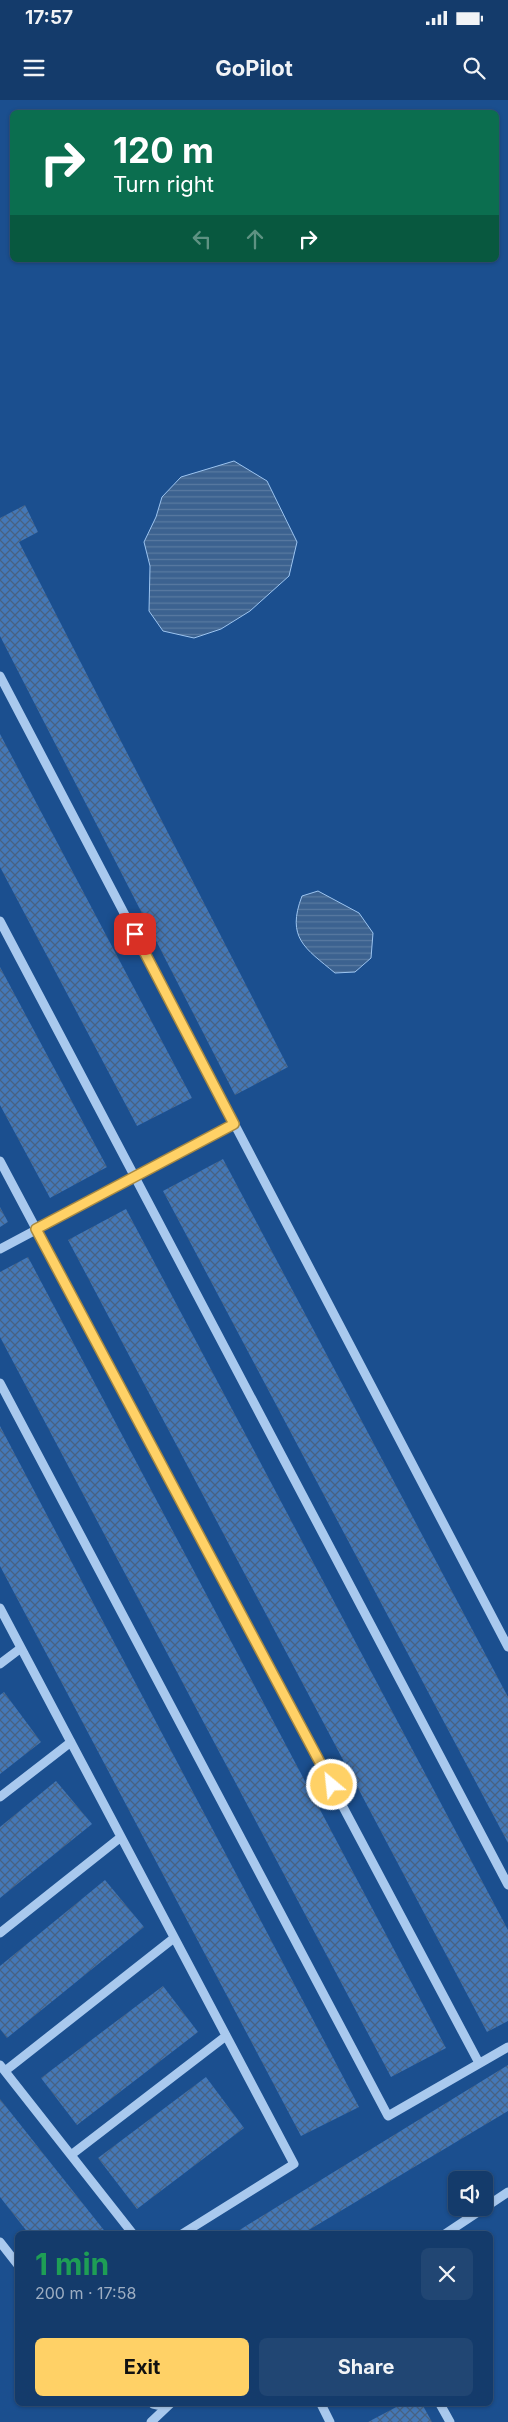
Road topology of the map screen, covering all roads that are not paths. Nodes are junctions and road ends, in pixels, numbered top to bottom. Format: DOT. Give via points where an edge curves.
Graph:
graph roads {
  1 [pos="0,676"];
  2 [pos="0,921"];
  3 [pos="234,1124"];
  4 [pos="0,1161"];
  5 [pos="135,1177"];
  6 [pos="36,1229"];
  7 [pos="0,1248"];
  8 [pos="0,1383"];
  9 [pos="0,1608"];
  10 [pos="508,1647"];
  11 [pos="21,1648"];
  12 [pos="0,1664"];
  13 [pos="71,1742"];
  14 [pos="0,1798"];
  15 [pos="121,1836"];
  16 [pos="508,1885"];
  17 [pos="0,1933"];
  18 [pos="174,1938"];
  19 [pos="226,2036"];
  20 [pos="508,2047"];
  21 [pos="479,2063"];
  22 [pos="2,2068"];
  23 [pos="71,2155"];
  24 [pos="508,2192"];
  25 [pos="131,2231"];
  26 [pos="187,2231"];
  27 [pos="450,2231"];
  28 [pos="0,2242"];
  29 [pos="15,2261"];
  30 [pos="167,2406"];
  31 [pos="322,2406"];
  32 [pos="441,2406"];
  33 [pos="150,2422"];
  34 [pos="330,2422"];
  35 [pos="450,2422"];
  1 -- 3 [label="lane"];
  2 -- 5 [label="lane"];
  3 -- 5 [label="lane"];
  3 -- 10 [label="lane"];
  4 -- 6 [label="lane"];
  5 -- 6 [label="lane"];
  5 -- 16 [label="lane"];
  6 -- 7 [label="lane"];
  6 -- 21 [label="lane"];
  8 -- 21 [label="lane" via="388,2116"];
  9 -- 11 [label="lane"];
  11 -- 12 [label="lane"];
  11 -- 13 [label="lane"];
  13 -- 14 [label="lane"];
  13 -- 15 [label="lane"];
  15 -- 17 [label="lane"];
  15 -- 18 [label="lane"];
  18 -- 19 [label="lane"];
  18 -- 22 [label="lane"];
  19 -- 23 [label="lane"];
  19 -- 26 [label="lane" via="294,2164"];
  20 -- 21 [label="lane"];
  22 -- 23 [label="lane"];
  23 -- 25 [label="lane"];
  24 -- 27 [label="lane"];
  28 -- 29 [label="lane"];
  30 -- 33 [label="lane"];
  31 -- 34 [label="lane"];
  32 -- 35 [label="lane"];
}
